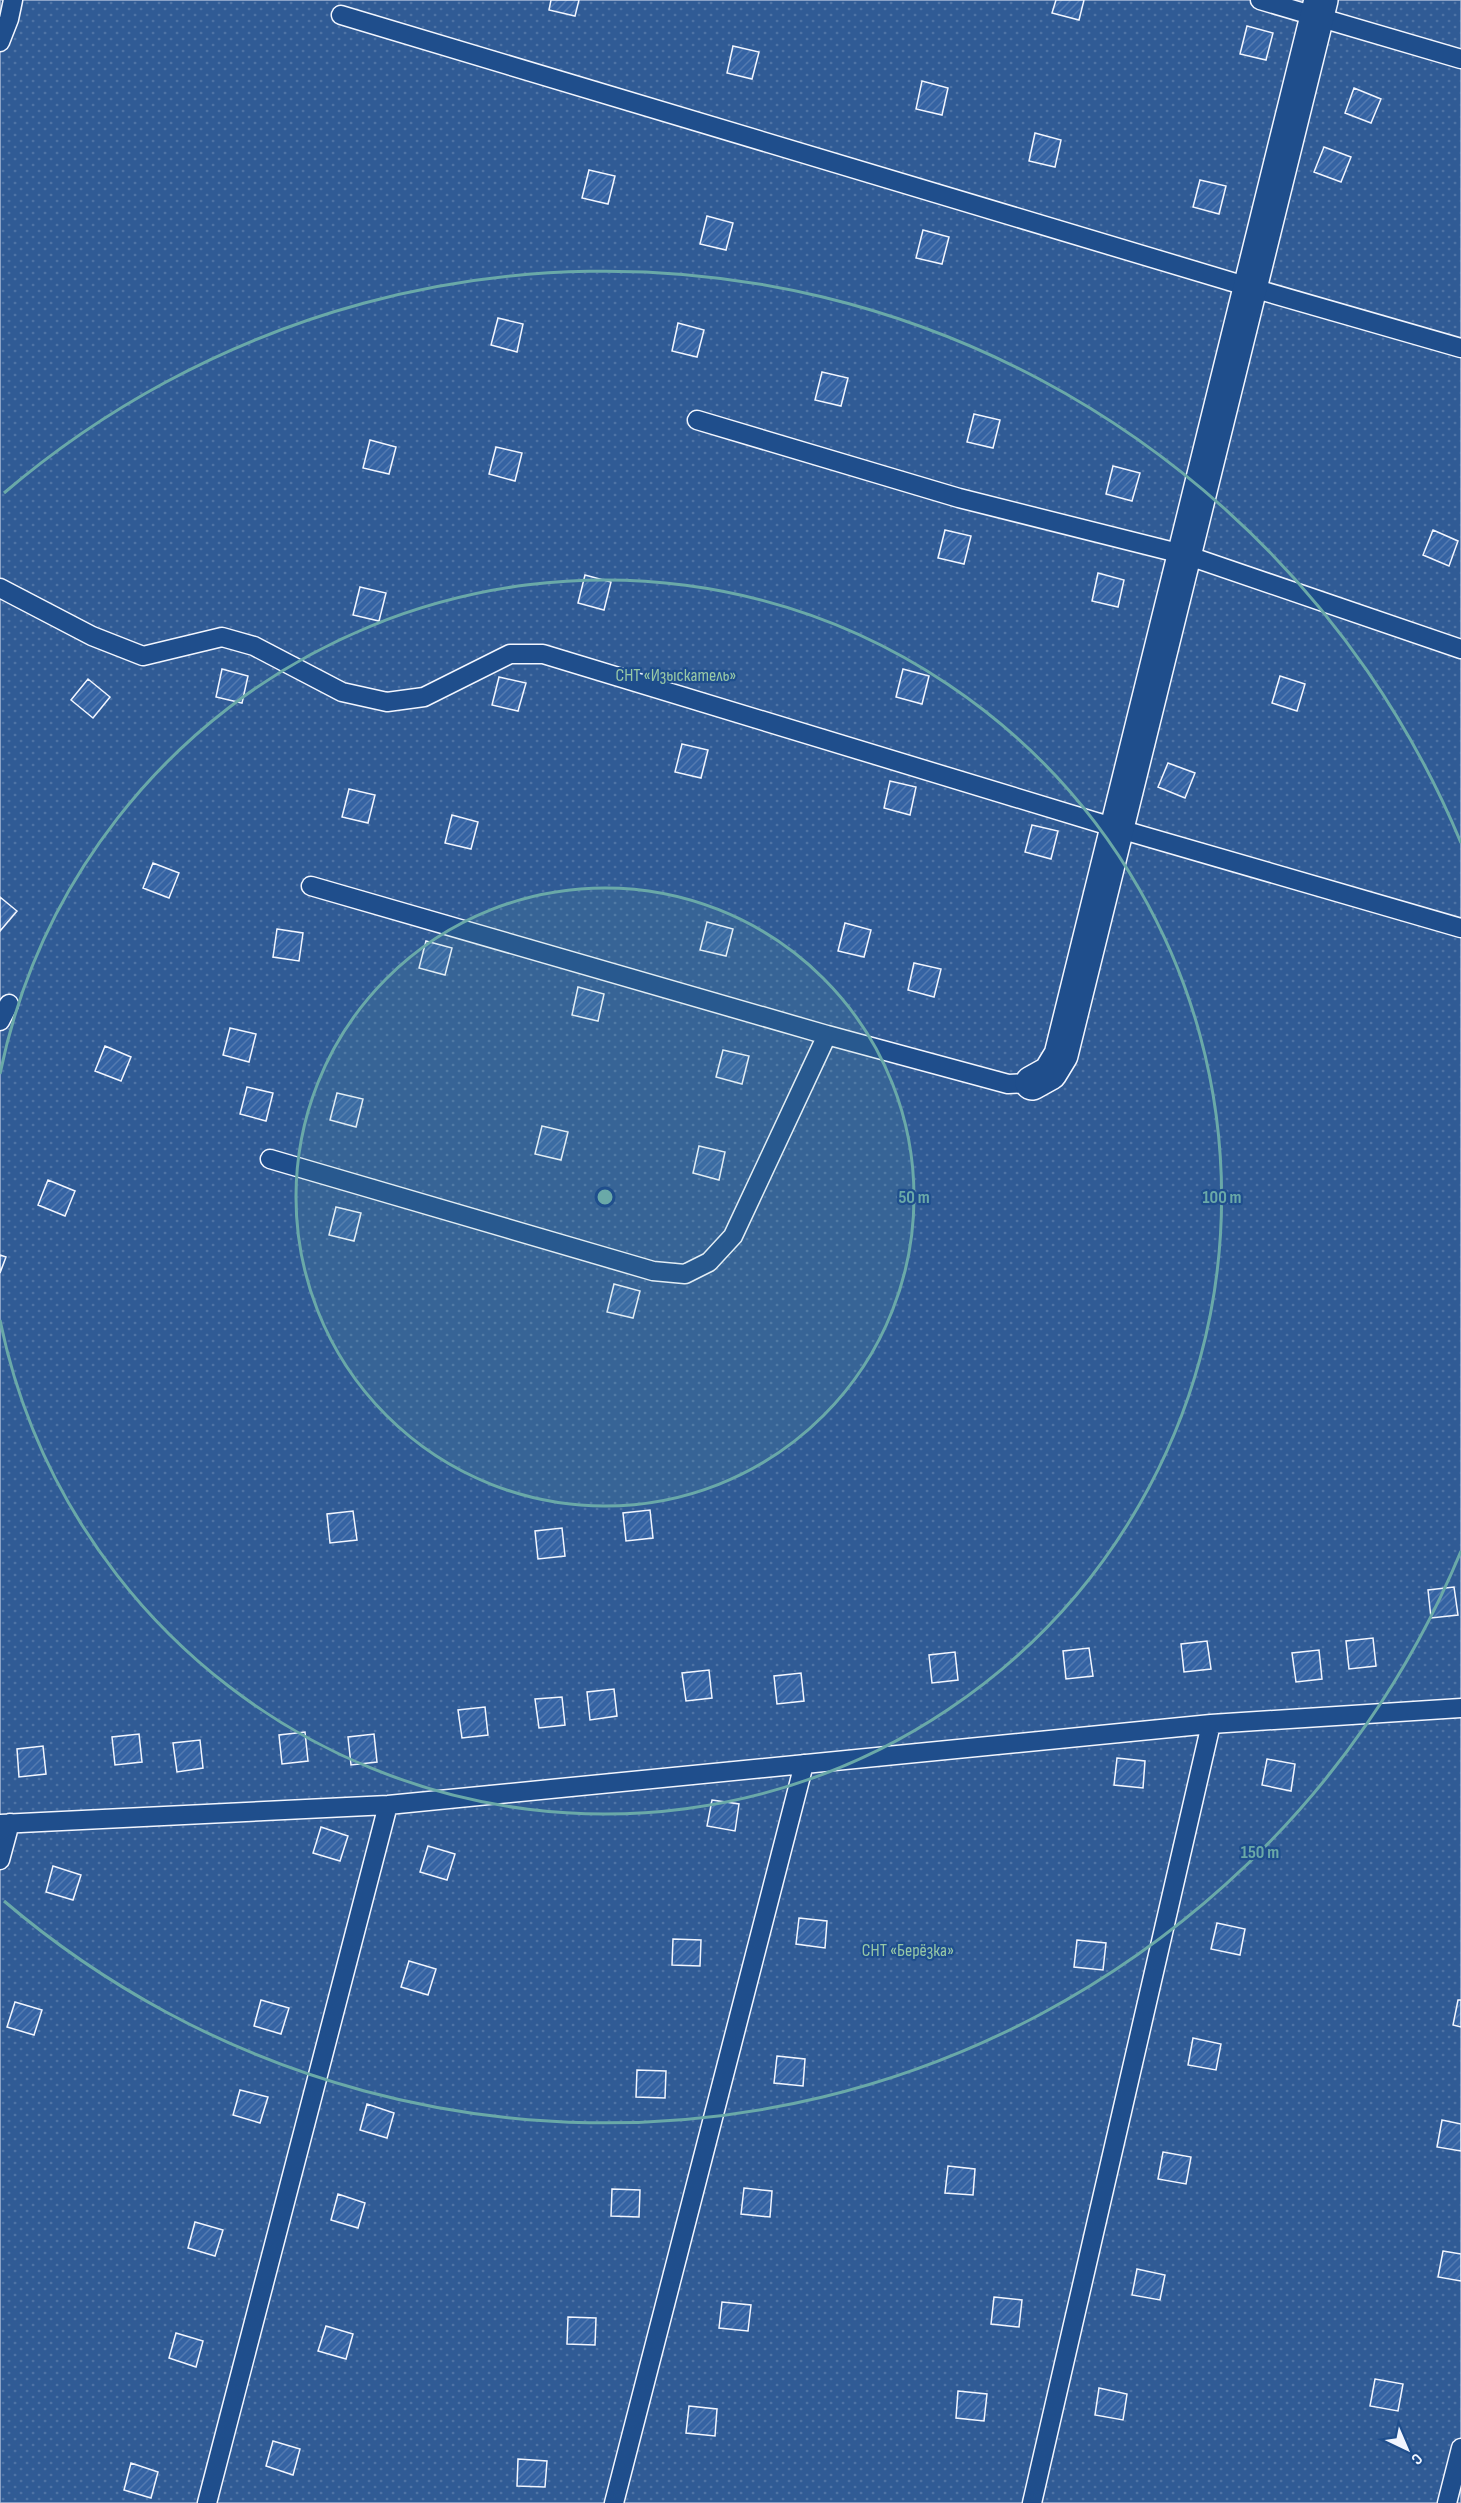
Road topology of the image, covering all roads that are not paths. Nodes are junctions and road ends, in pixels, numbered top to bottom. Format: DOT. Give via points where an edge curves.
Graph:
graph roads {
  1 [pos="13,0"];
  2 [pos="1260,0"];
  3 [pos="1318,8"];
  4 [pos="341,15"];
  5 [pos="0,42"];
  6 [pos="1461,59"];
  7 [pos="1249,286"];
  8 [pos="1461,348"];
  9 [pos="697,420"];
  10 [pos="1186,555"];
  11 [pos="0,588"];
  12 [pos="1461,650"];
  13 [pos="1116,828"];
  14 [pos="311,886"];
  15 [pos="1461,928"];
  16 [pos="9,1004"];
  17 [pos="0,1021"];
  18 [pos="827,1035"];
  19 [pos="1032,1083"];
  20 [pos="270,1159"];
  21 [pos="1461,1708"];
  22 [pos="1210,1724"];
  23 [pos="804,1764"];
  24 [pos="388,1805"];
  25 [pos="5,1824"];
  26 [pos="0,1860"];
  27 [pos="1461,2448"];
  28 [pos="207,2503"];
  29 [pos="614,2503"];
  30 [pos="1032,2503"];
  31 [pos="1447,2503"];
  1 -- 5 [label="lane"];
  2 -- 3 [label="lane"];
  3 -- 6 [label="lane"];
  3 -- 7 [label="street"];
  4 -- 7 [label="lane"];
  7 -- 8 [label="lane"];
  7 -- 10 [label="street"];
  9 -- 10 [label="lane" via="959,498"];
  10 -- 12 [label="lane"];
  10 -- 13 [label="street"];
  11 -- 13 [label="lane" via="92,636 143,656 222,637 254,645 342,692 387,702 424,697 510,654 543,654"];
  13 -- 15 [label="lane"];
  13 -- 19 [label="street" via="1061,1055 1050,1073"];
  14 -- 18 [label="lane"];
  16 -- 17 [label="lane"];
  18 -- 19 [label="lane" via="1008,1084"];
  18 -- 20 [label="lane" via="733,1236 709,1262 685,1274 653,1271"];
  21 -- 22 [label="lane"];
  22 -- 23 [label="lane"];
  22 -- 30 [label="lane"];
  23 -- 24 [label="lane"];
  23 -- 29 [label="lane"];
  24 -- 25 [label="lane"];
  24 -- 28 [label="lane"];
  25 -- 26 [label="lane"];
  27 -- 31 [label="lane"];
}
